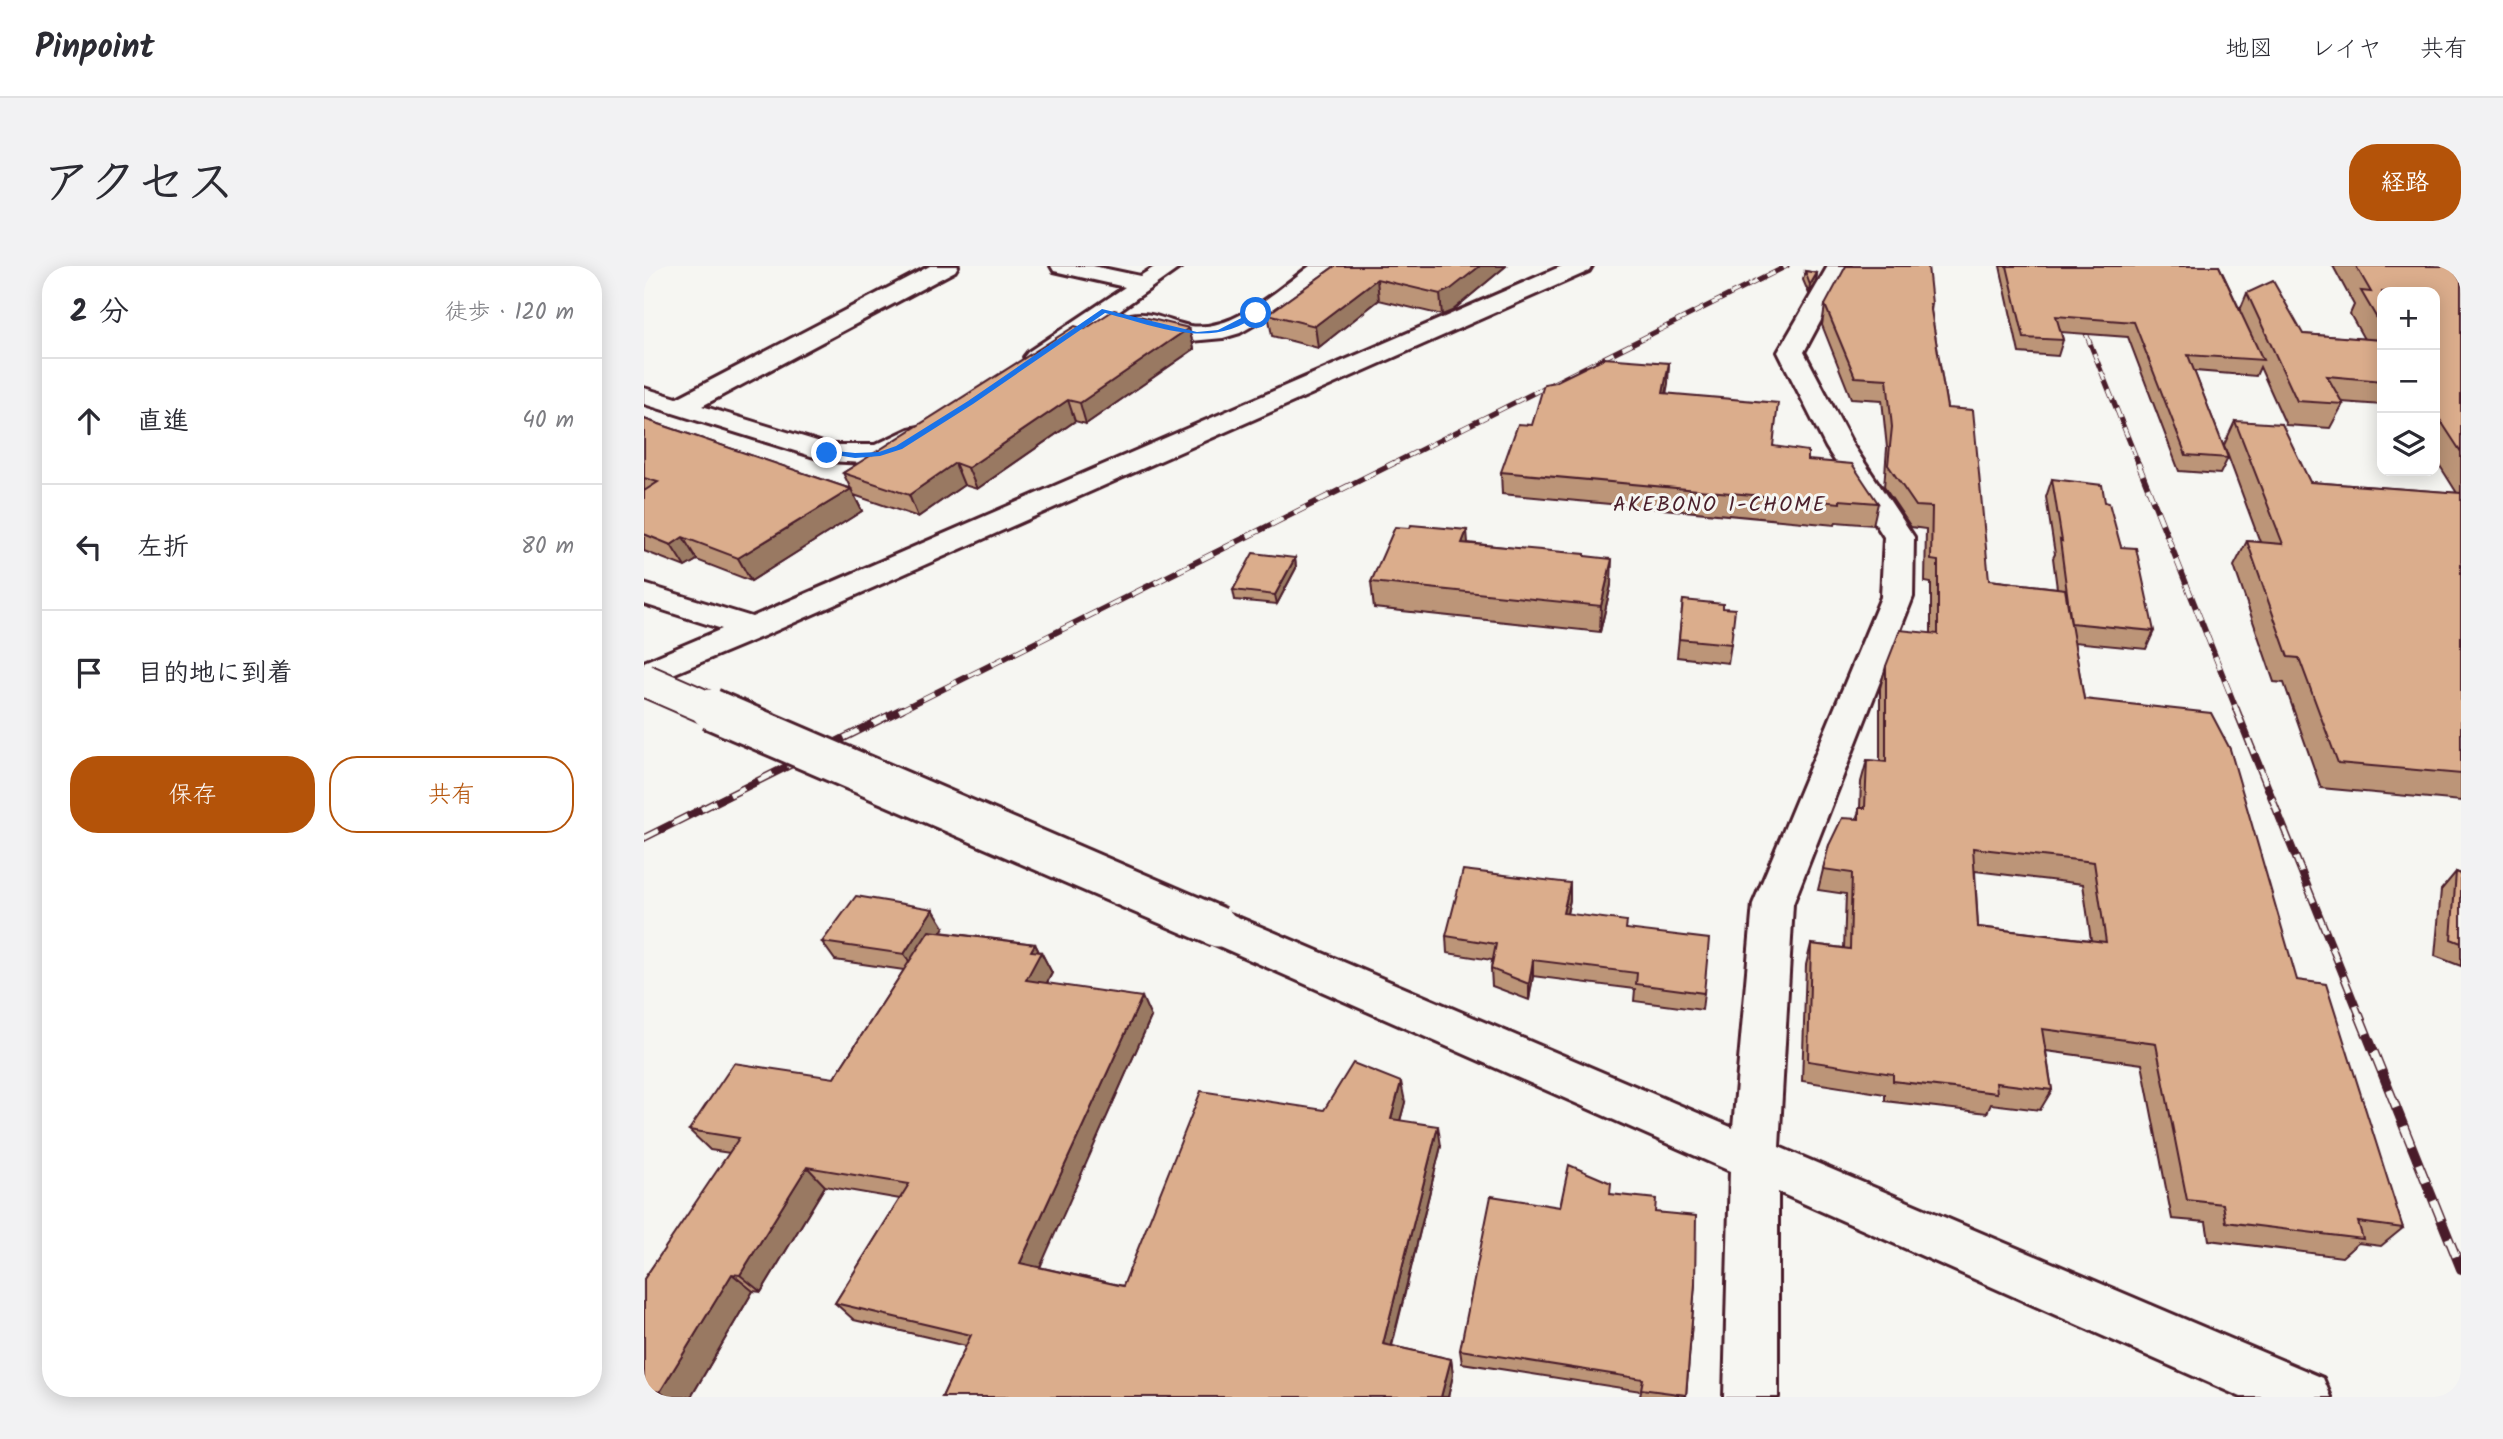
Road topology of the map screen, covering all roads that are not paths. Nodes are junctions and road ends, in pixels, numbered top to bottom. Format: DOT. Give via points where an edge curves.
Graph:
graph roads {
  1 [pos="947,266"];
  2 [pos="1062,266"];
  3 [pos="1171,266"];
  4 [pos="1325,266"];
  5 [pos="1581,266"];
  6 [pos="1839,266"];
  7 [pos="1143,284"];
  8 [pos="1104,311"];
  9 [pos="1015,372"];
  10 [pos="644,396"];
  11 [pos="678,408"];
  12 [pos="940,422"];
  13 [pos="644,593"];
  14 [pos="754,628"];
  15 [pos="644,677"];
  16 [pos="1754,1159"];
  17 [pos="1751,1397"];
  18 [pos="2304,1397"];
  1 -- 11 [label="street"];
  2 -- 7 [label="street"];
  3 -- 7 [label="street"];
  4 -- 8 [label="street" via="1241,323 1219,332 1197,334"];
  5 -- 14 [label="street"];
  6 -- 16 [label="street" via="1791,352 1840,447 1899,537 1897,597 1773,904"];
  7 -- 8 [label="street"];
  8 -- 9 [label="street"];
  10 -- 11 [label="street"];
  11 -- 12 [label="street" via="827,453 855,456 899,447"];
  13 -- 14 [label="street"];
  14 -- 15 [label="street"];
  15 -- 16 [label="street, bridge"];
  16 -- 17 [label="street"];
  16 -- 18 [label="street"];
}
